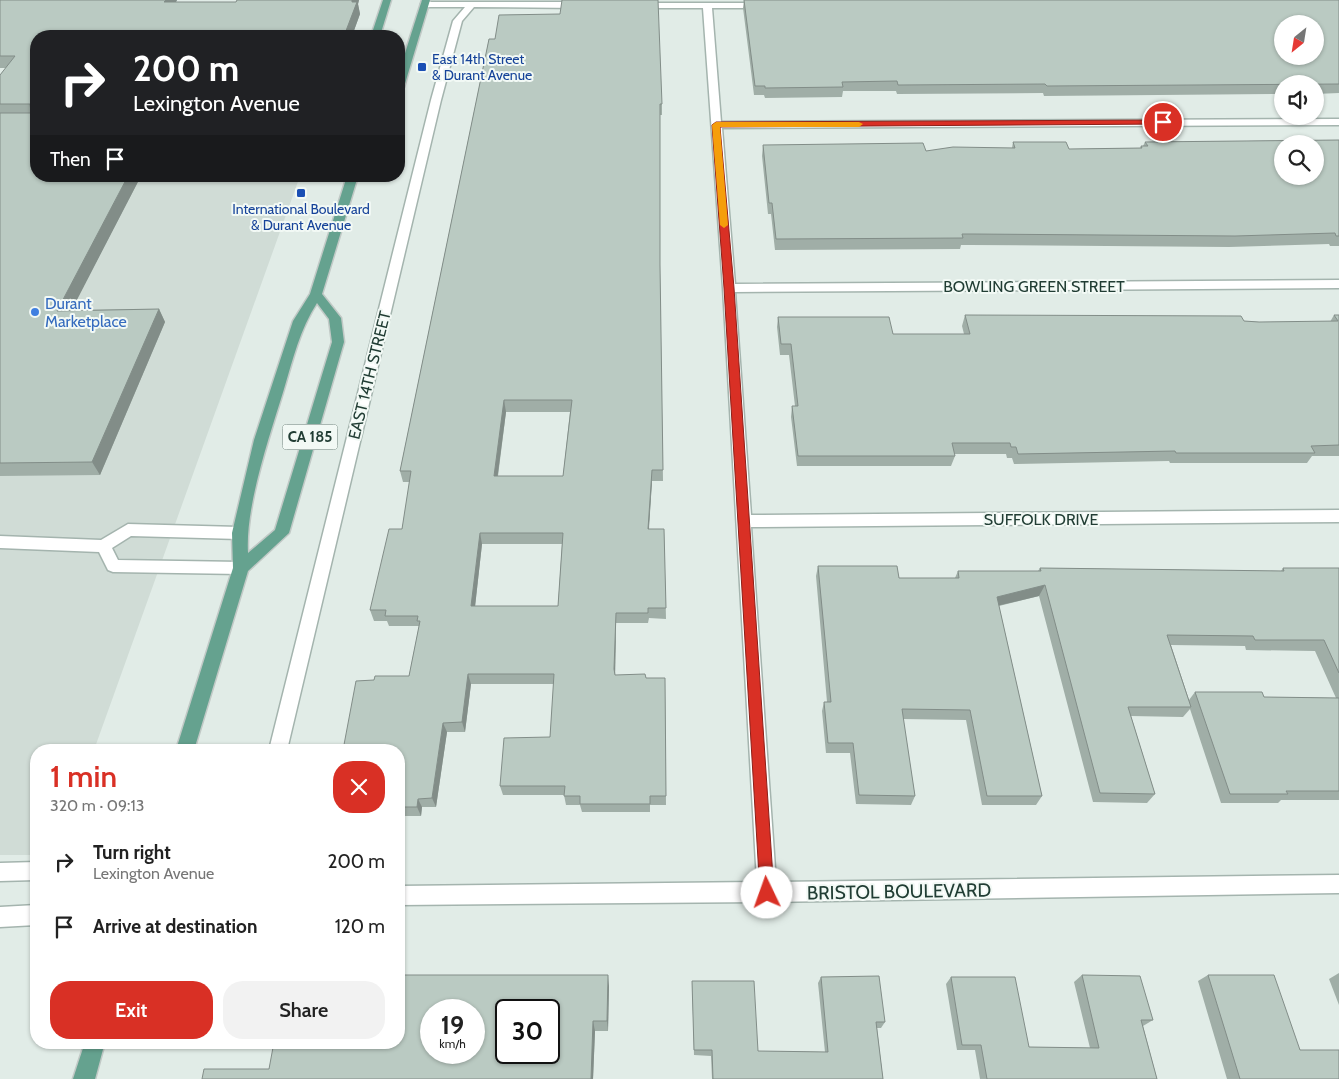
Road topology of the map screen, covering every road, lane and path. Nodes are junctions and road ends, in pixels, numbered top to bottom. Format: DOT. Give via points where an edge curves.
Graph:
graph roads {
  1 [pos="387,0"];
  2 [pos="425,2"];
  3 [pos="776,4"];
  4 [pos="471,5"];
  5 [pos="589,5"];
  6 [pos="628,5"];
  7 [pos="707,5"];
  8 [pos="376,30"];
  9 [pos="405,68"];
  10 [pos="1339,122"];
  11 [pos="716,125"];
  12 [pos="351,182"];
  13 [pos="1339,284"];
  14 [pos="729,288"];
  15 [pos="316,294"];
  16 [pos="1339,516"];
  17 [pos="744,521"];
  18 [pos="239,532"];
  19 [pos="1,542"];
  20 [pos="104,546"];
  21 [pos="241,568"];
  22 [pos="187,744"];
  23 [pos="279,744"];
  24 [pos="30,871"];
  25 [pos="0,872"];
  26 [pos="1339,884"];
  27 [pos="767,893"];
  28 [pos="405,896"];
  29 [pos="30,915"];
  30 [pos="0,917"];
  31 [pos="93,1049"];
  32 [pos="84,1079"];
  1 -- 8 [label="main road"];
  2 -- 4 [label="street"];
  2 -- 9 [label="main road"];
  3 -- 7 [label="street"];
  4 -- 5 [label="street"];
  4 -- 23 [label="street, EAST 14TH STREET" via="458,21 436,100"];
  6 -- 7 [label="street"];
  7 -- 11 [label="street"];
  10 -- 11 [label="street"];
  11 -- 14 [label="street"];
  12 -- 15 [label="main road, CA 185"];
  13 -- 14 [label="street, BOWLING GREEN STREET"];
  14 -- 17 [label="street"];
  15 -- 18 [label="main road, CA 185" via="299,321 261,440"];
  15 -- 21 [label="main road, CA 185" via="335,318 338,342 282,534"];
  16 -- 17 [label="street, SUFFOLK DRIVE"];
  17 -- 27 [label="street"];
  18 -- 20 [label="street" via="128,530"];
  18 -- 21 [label="main road, CA 185"];
  19 -- 20 [label="street"];
  20 -- 21 [label="street" via="113,566"];
  21 -- 22 [label="main road, CA 185"];
  24 -- 25 [label="street"];
  26 -- 27 [label="street, BRISTOL BOULEVARD"];
  27 -- 28 [label="street, BRISTOL BOULEVARD"];
  29 -- 30 [label="street"];
  31 -- 32 [label="main road"];
}
